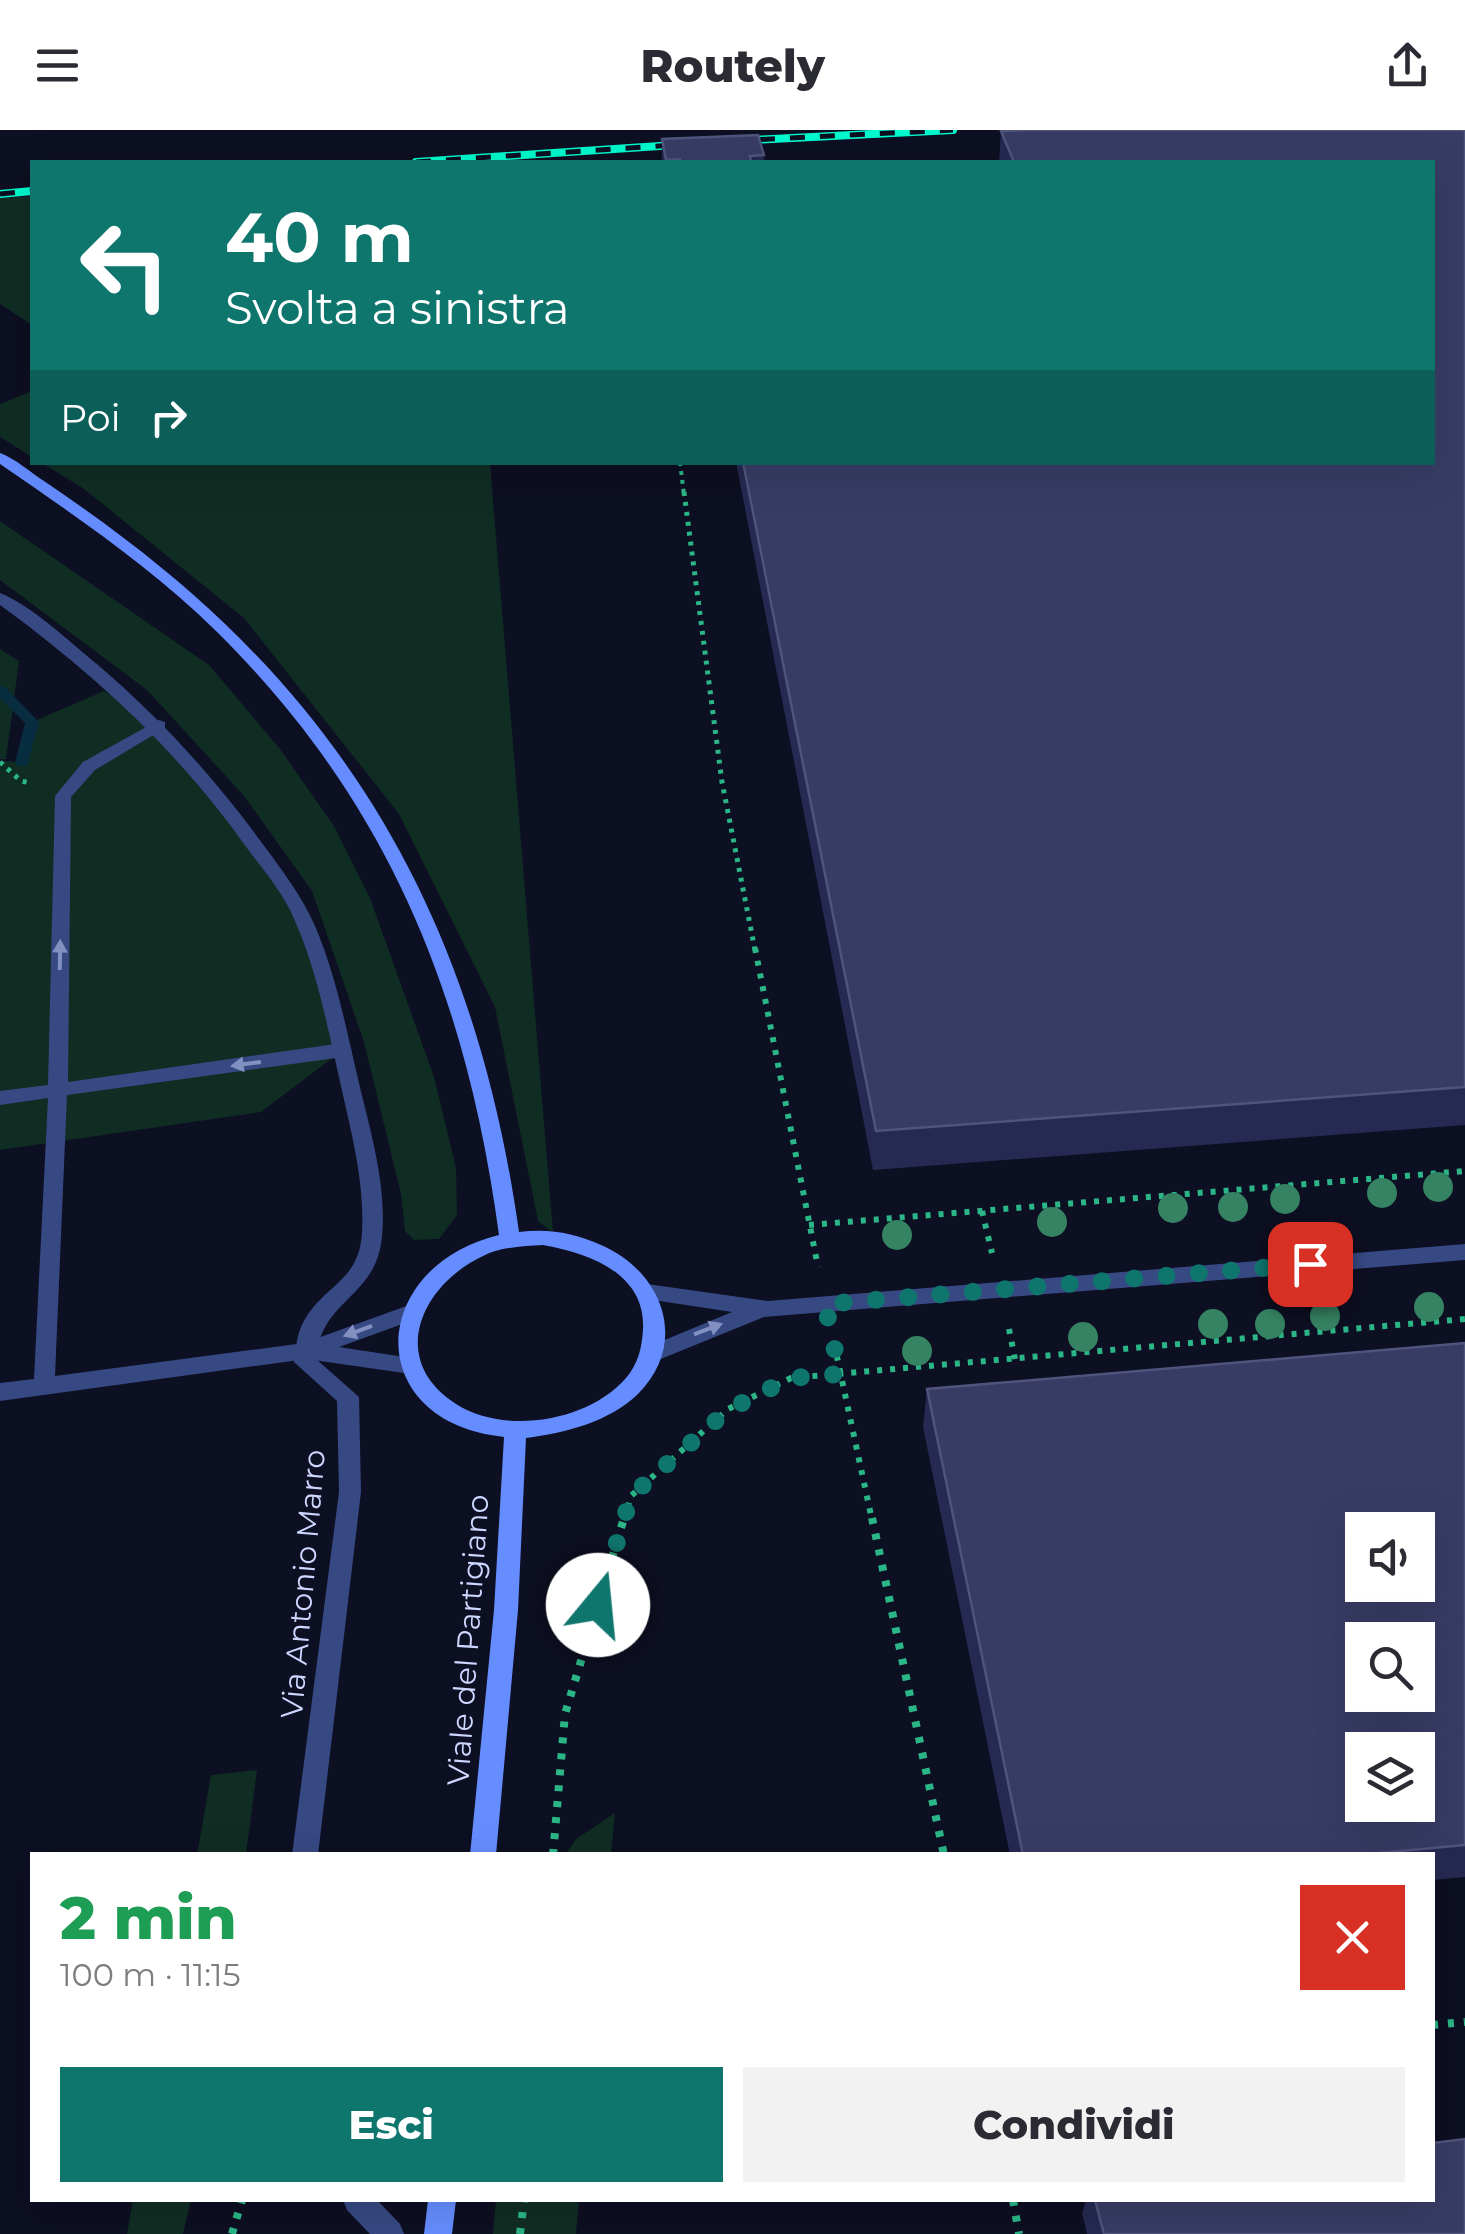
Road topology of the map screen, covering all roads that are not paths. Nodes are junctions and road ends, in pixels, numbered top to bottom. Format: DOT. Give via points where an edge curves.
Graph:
graph roads {
  1 [pos="0,457"];
  2 [pos="0,598"];
  3 [pos="159,726"];
  4 [pos="343,1050"];
  5 [pos="58,1090"];
  6 [pos="0,1098"];
  7 [pos="510,1240"];
  8 [pos="1465,1252"];
  9 [pos="648,1292"];
  10 [pos="768,1309"];
  11 [pos="412,1312"];
  12 [pos="305,1350"];
  13 [pos="651,1355"];
  14 [pos="411,1366"];
  15 [pos="44,1386"];
  16 [pos="0,1392"];
  17 [pos="515,1430"];
  18 [pos="305,1852"];
  19 [pos="483,1852"];
  20 [pos="359,2202"];
  21 [pos="442,2202"];
  22 [pos="390,2234"];
  23 [pos="438,2234"];
  1 -- 7 [label="main road" via="222,627 288,700 363,800 429,922 476,1053"];
  2 -- 3 [label="street"];
  3 -- 4 [label="street" via="222,797 296,905 323,970"];
  5 -- 3 [label="street, one-way" via="63,796 89,766"];
  4 -- 5 [label="street, one-way"];
  4 -- 12 [label="street" via="366,1153 372,1242 354,1286 314,1317"];
  5 -- 6 [label="street"];
  5 -- 15 [label="street"];
  7 -- 9 [label="main road" via="543,1238 606,1252"];
  7 -- 11 [label="main road" via="449,1266"];
  8 -- 10 [label="street"];
  9 -- 10 [label="street"];
  9 -- 13 [label="main road" via="656,1323"];
  13 -- 10 [label="street, one-way"];
  11 -- 12 [label="street, one-way"];
  11 -- 14 [label="main road" via="405,1340"];
  12 -- 14 [label="street"];
  12 -- 15 [label="street"];
  12 -- 18 [label="street, Via Antonio Marro" via="305,1362 348,1396 350,1492"];
  13 -- 17 [label="main road" via="632,1386 600,1411 559,1426"];
  14 -- 17 [label="main road" via="426,1391 450,1410"];
  15 -- 16 [label="street"];
  17 -- 19 [label="main road, Viale del Partigiano"];
  20 -- 22 [label="street"];
  21 -- 23 [label="main road"];
}
